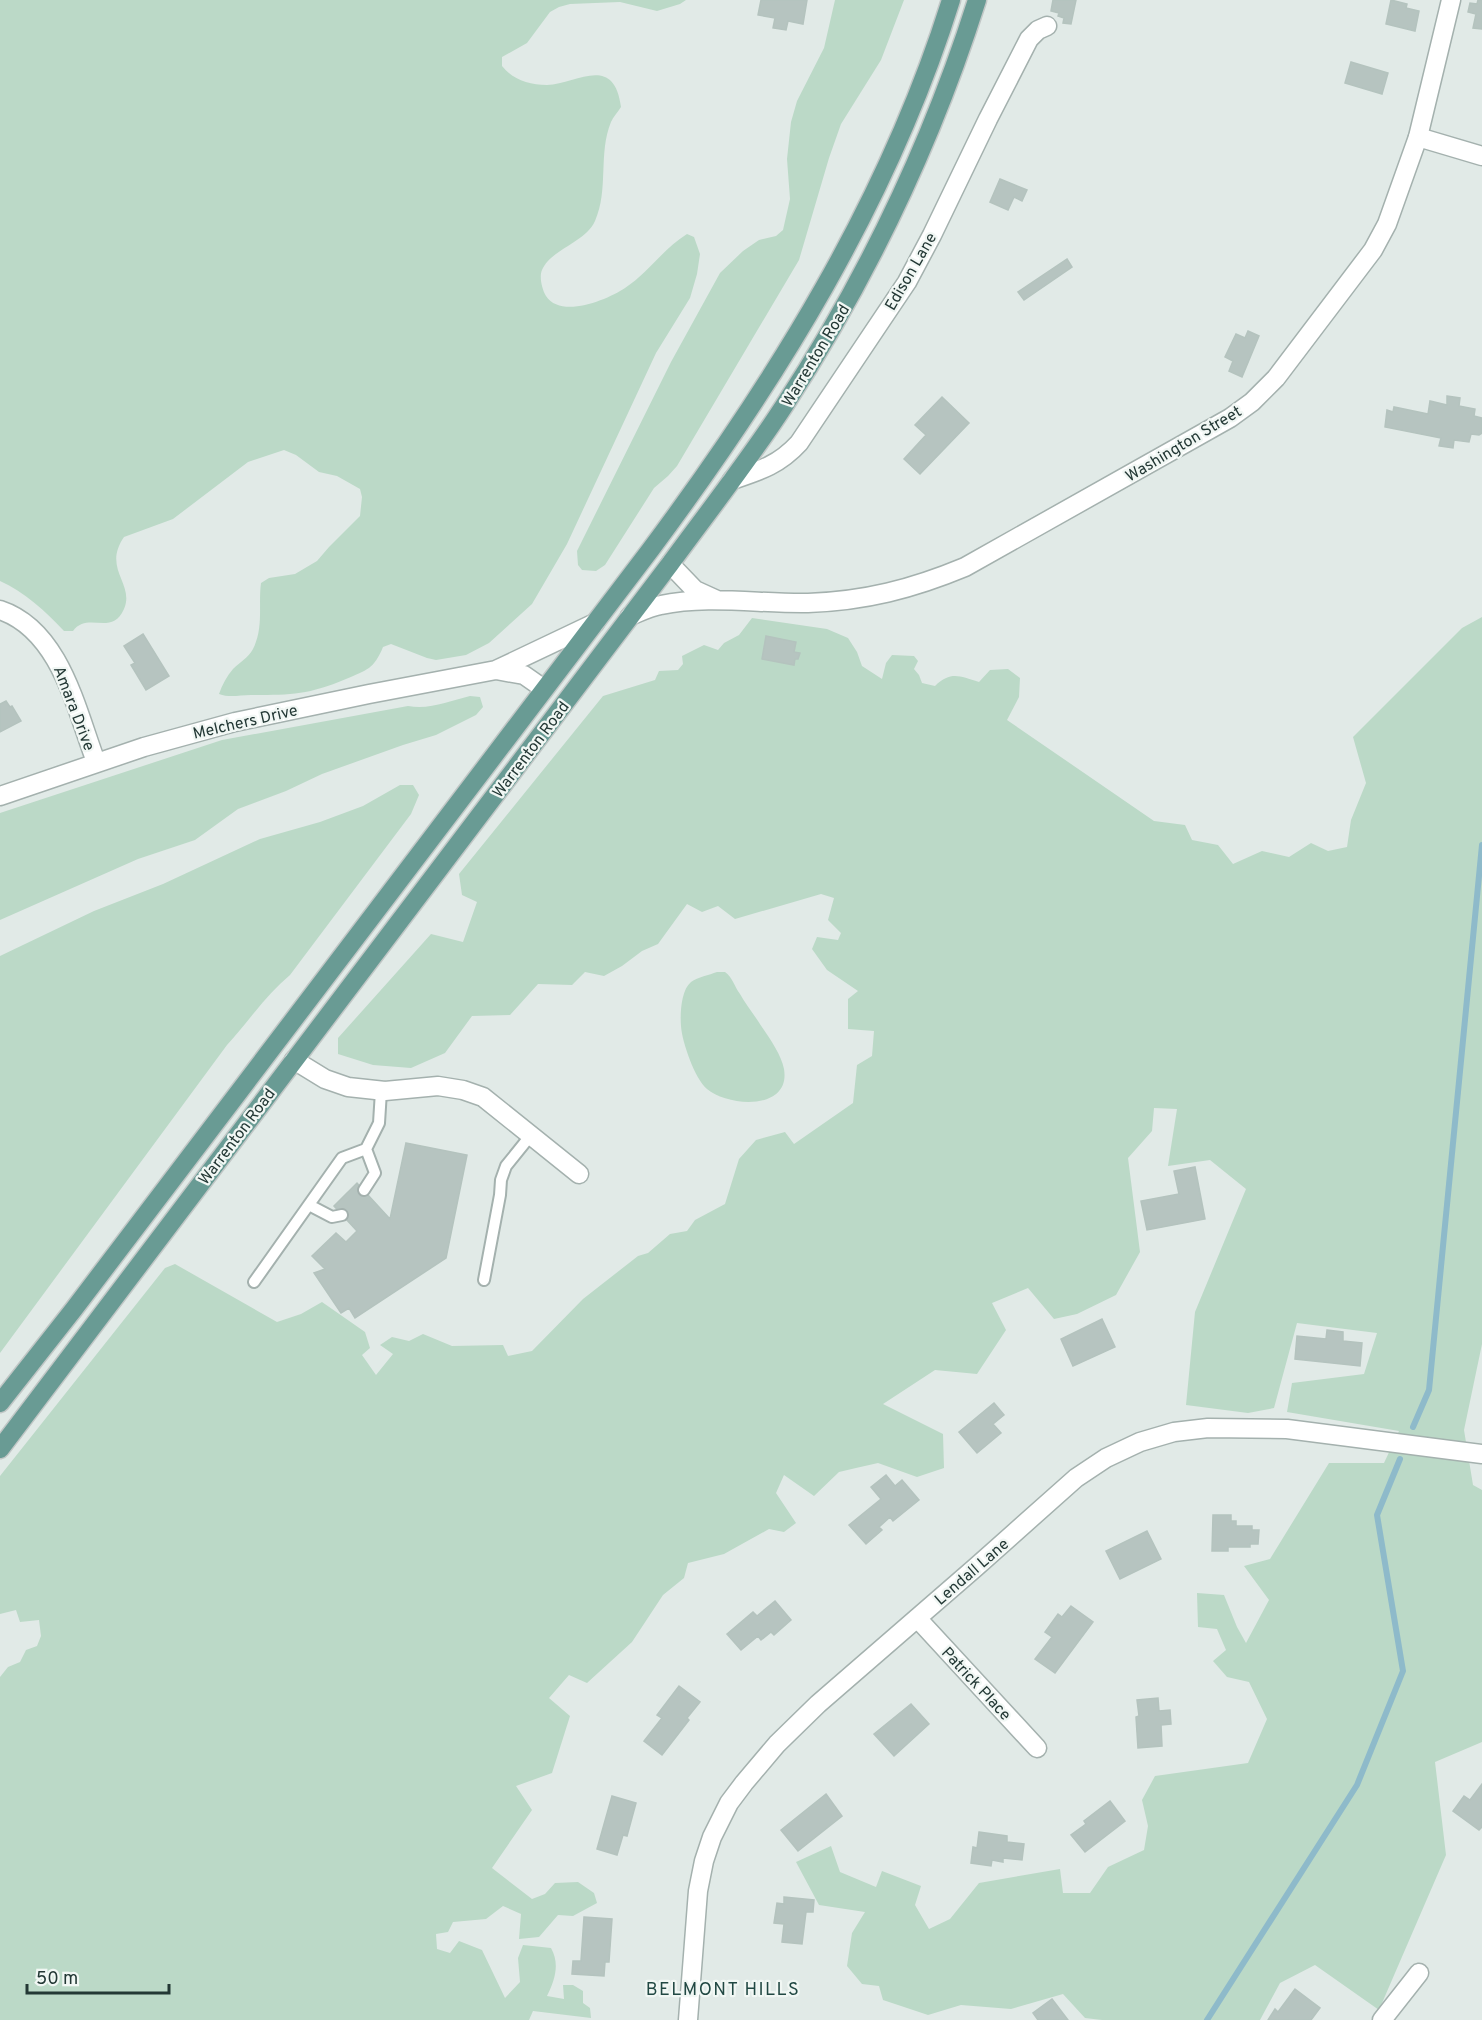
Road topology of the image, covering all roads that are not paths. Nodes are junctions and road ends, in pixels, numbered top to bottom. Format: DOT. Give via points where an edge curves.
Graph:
graph roads {
  1 [pos="951,0"];
  2 [pos="977,0"];
  3 [pos="1450,0"];
  4 [pos="1047,26"];
  5 [pos="1418,137"];
  6 [pos="1482,156"];
  7 [pos="732,480"];
  8 [pos="670,564"];
  9 [pos="719,600"];
  10 [pos="0,610"];
  11 [pos="630,616"];
  12 [pos="595,623"];
  13 [pos="496,670"];
  14 [pos="544,689"];
  15 [pos="96,762"];
  16 [pos="0,796"];
  17 [pos="294,1060"];
  18 [pos="381,1091"];
  19 [pos="531,1135"];
  20 [pos="366,1149"];
  21 [pos="579,1174"];
  22 [pos="364,1190"];
  23 [pos="309,1205"];
  24 [pos="342,1215"];
  25 [pos="484,1280"];
  26 [pos="254,1282"];
  27 [pos="0,1403"];
  28 [pos="0,1449"];
  29 [pos="1482,1454"];
  30 [pos="917,1618"];
  31 [pos="1036,1748"];
  32 [pos="1419,1973"];
  33 [pos="688,2020"];
  34 [pos="1382,2020"];
  1 -- 12 [label="main road, Warrenton Road" via="892,156 824,290 737,430"];
  2 -- 7 [label="main road, Warrenton Road" via="931,124 852,293 784,406"];
  3 -- 5 [label="street, Washington Street"];
  4 -- 7 [label="street, Edison Lane" via="1029,39 907,282 799,444 775,465"];
  5 -- 6 [label="street"];
  5 -- 9 [label="street, Washington Street" via="1395,204 1373,250 1276,378 1230,418 965,567 928,582 859,599 808,603"];
  7 -- 8 [label="main road, Warrenton Road"];
  8 -- 9 [label="street, Washington Street" via="695,590"];
  8 -- 11 [label="main road, Warrenton Road"];
  9 -- 11 [label="street, Washington Street" via="661,605"];
  10 -- 15 [label="street, Amara Drive" via="30,626 52,653"];
  11 -- 17 [label="main road, Warrenton Road"];
  12 -- 13 [label="street, Melchers Drive"];
  12 -- 14 [label="main road, Warrenton Road"];
  13 -- 14 [label="street, Melchers Drive" via="524,675"];
  13 -- 15 [label="street, Melchers Drive" via="235,722"];
  14 -- 27 [label="main road, Warrenton Road"];
  15 -- 16 [label="street, Melchers Drive"];
  17 -- 18 [label="street" via="325,1079 348,1087"];
  17 -- 28 [label="main road, Warrenton Road"];
  18 -- 19 [label="street" via="438,1086 463,1090 490,1102"];
  18 -- 20 [label="lane" via="379,1123"];
  19 -- 21 [label="street"];
  19 -- 25 [label="lane" via="506,1166 501,1180"];
  20 -- 22 [label="lane" via="375,1173"];
  20 -- 23 [label="lane" via="342,1158"];
  23 -- 24 [label="lane" via="332,1217"];
  23 -- 26 [label="lane"];
  29 -- 30 [label="street, Lendall Lane" via="1287,1429 1209,1428 1174,1432 1140,1442 1076,1478"];
  30 -- 31 [label="street, Patrick Place"];
  30 -- 33 [label="street, Lendall Lane" via="777,1744 729,1803 712,1837 698,1892"];
  32 -- 34 [label="street"];
}
